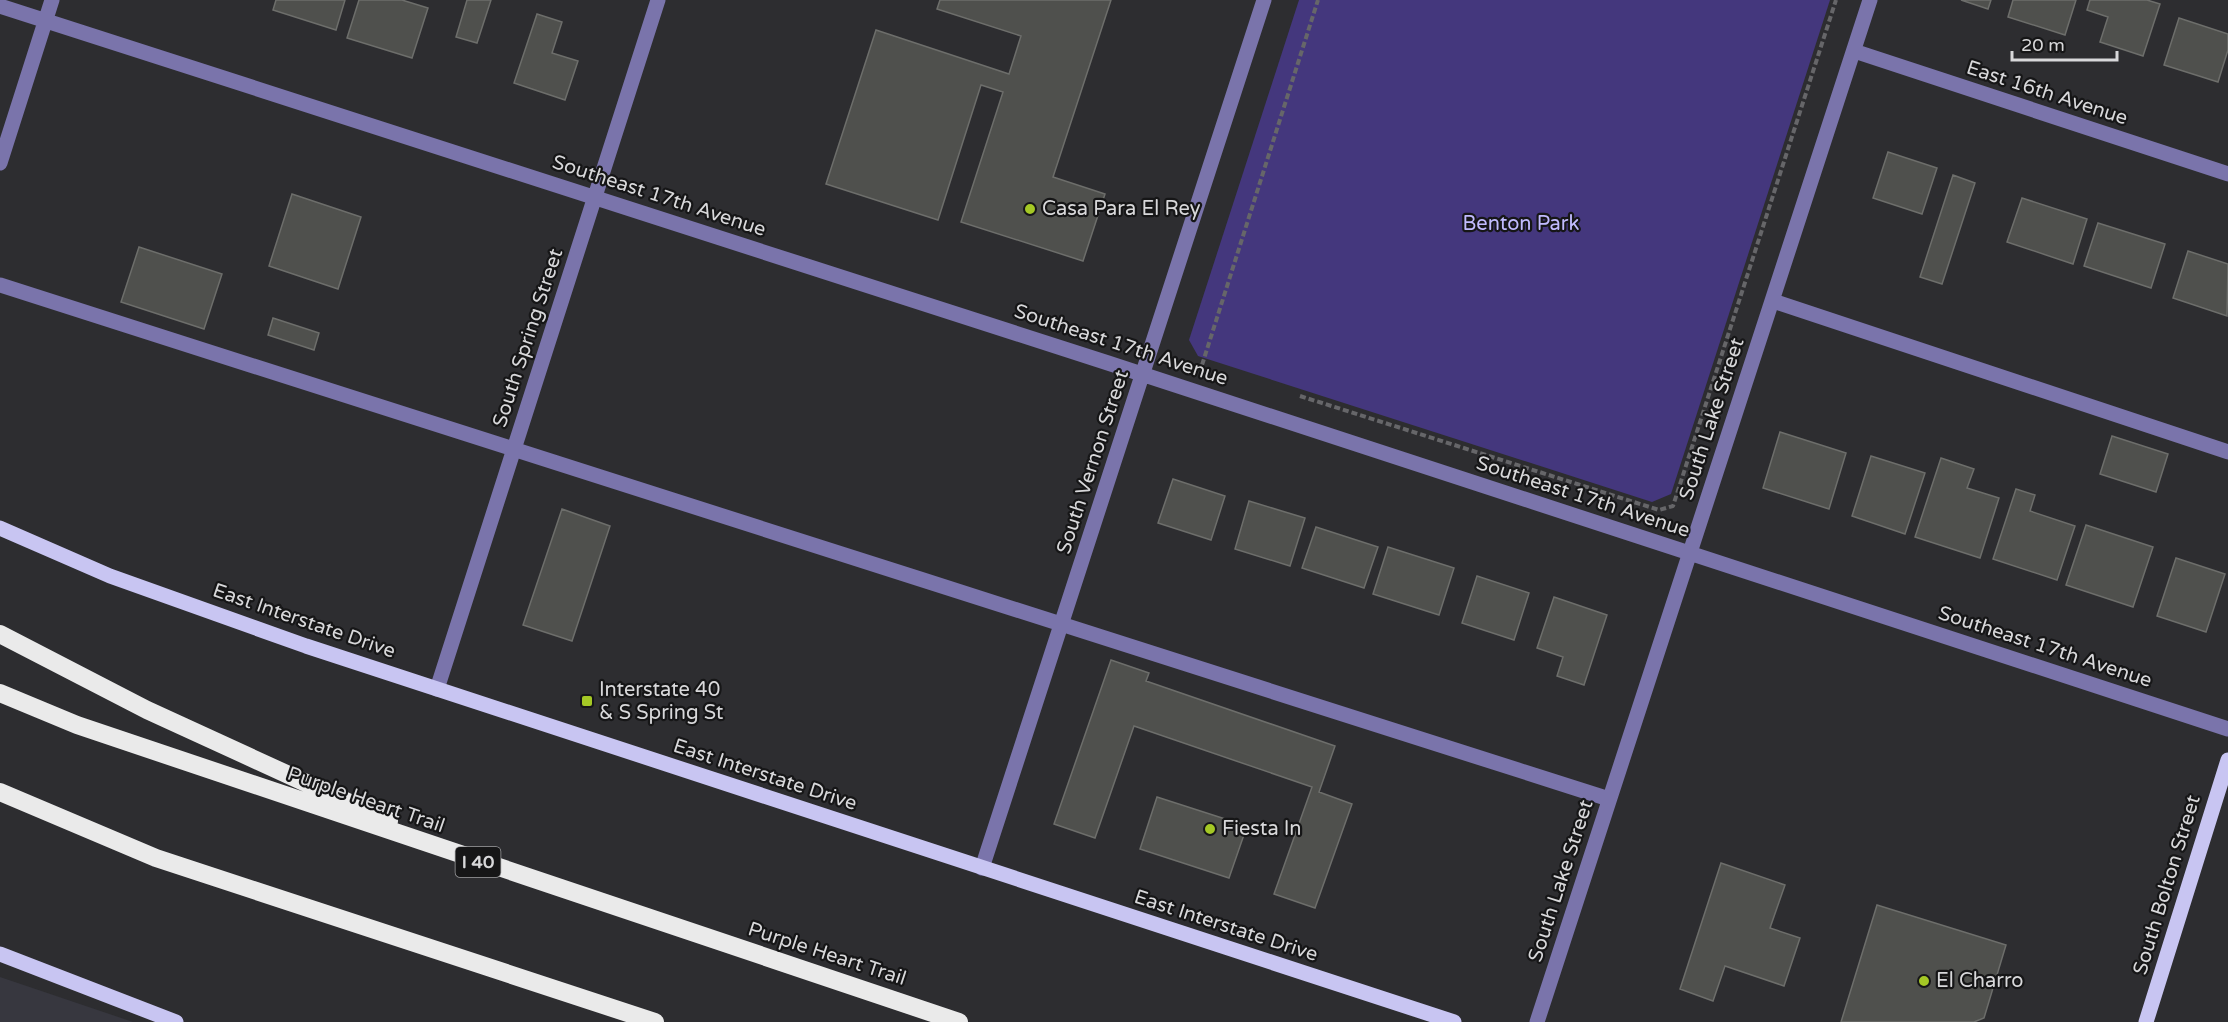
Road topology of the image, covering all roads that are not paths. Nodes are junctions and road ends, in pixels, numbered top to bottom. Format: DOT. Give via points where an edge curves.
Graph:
graph roads {
  1 [pos="52,0"];
  2 [pos="658,0"];
  3 [pos="1264,0"];
  4 [pos="1870,0"];
  5 [pos="0,6"];
  6 [pos="46,21"];
  7 [pos="1854,51"];
  8 [pos="0,163"];
  9 [pos="2228,174"];
  10 [pos="595,198"];
  11 [pos="0,285"];
  12 [pos="1773,302"];
  13 [pos="1143,374"];
  14 [pos="514,452"];
  15 [pos="2228,452"];
  16 [pos="0,528"];
  17 [pos="1690,554"];
  18 [pos="1063,622"];
  19 [pos="0,634"];
  20 [pos="437,689"];
  21 [pos="0,693"];
  22 [pos="2228,729"];
  23 [pos="2228,760"];
  24 [pos="0,792"];
  25 [pos="1610,799"];
  26 [pos="481,862"];
  27 [pos="982,868"];
  28 [pos="0,954"];
  29 [pos="176,1022"];
  30 [pos="655,1022"];
  31 [pos="959,1022"];
  32 [pos="1454,1022"];
  33 [pos="1536,1022"];
  34 [pos="2146,1022"];
  1 -- 6 [label="street"];
  2 -- 10 [label="street, South Spring Street"];
  3 -- 13 [label="street, South Vernon Street"];
  4 -- 7 [label="street, South Lake Street"];
  5 -- 6 [label="street, Southeast 17th Avenue"];
  6 -- 8 [label="street"];
  6 -- 10 [label="street, Southeast 17th Avenue"];
  7 -- 9 [label="street, East 16th Avenue"];
  7 -- 12 [label="street, South Lake Street"];
  10 -- 13 [label="street, Southeast 17th Avenue"];
  10 -- 14 [label="street, South Spring Street"];
  11 -- 14 [label="street"];
  12 -- 15 [label="street"];
  12 -- 17 [label="street, South Lake Street"];
  13 -- 17 [label="street, Southeast 17th Avenue"];
  13 -- 18 [label="street, South Vernon Street"];
  14 -- 18 [label="street"];
  14 -- 20 [label="street, South Spring Street"];
  16 -- 20 [label="main road, East Interstate Drive" via="110,576"];
  17 -- 22 [label="street, Southeast 17th Avenue"];
  17 -- 25 [label="street, South Lake Street"];
  18 -- 25 [label="street"];
  18 -- 27 [label="street, South Vernon Street"];
  19 -- 26 [label="highway" via="147,710"];
  20 -- 27 [label="main road, East Interstate Drive"];
  21 -- 26 [label="highway, Purple Heart Trail / I 40" via="77,725"];
  23 -- 34 [label="main road, South Bolton Street"];
  24 -- 30 [label="highway" via="156,858"];
  25 -- 33 [label="street, South Lake Street"];
  26 -- 31 [label="highway, Purple Heart Trail / I 40"];
  27 -- 32 [label="main road, East Interstate Drive"];
  28 -- 29 [label="main road"];
}
